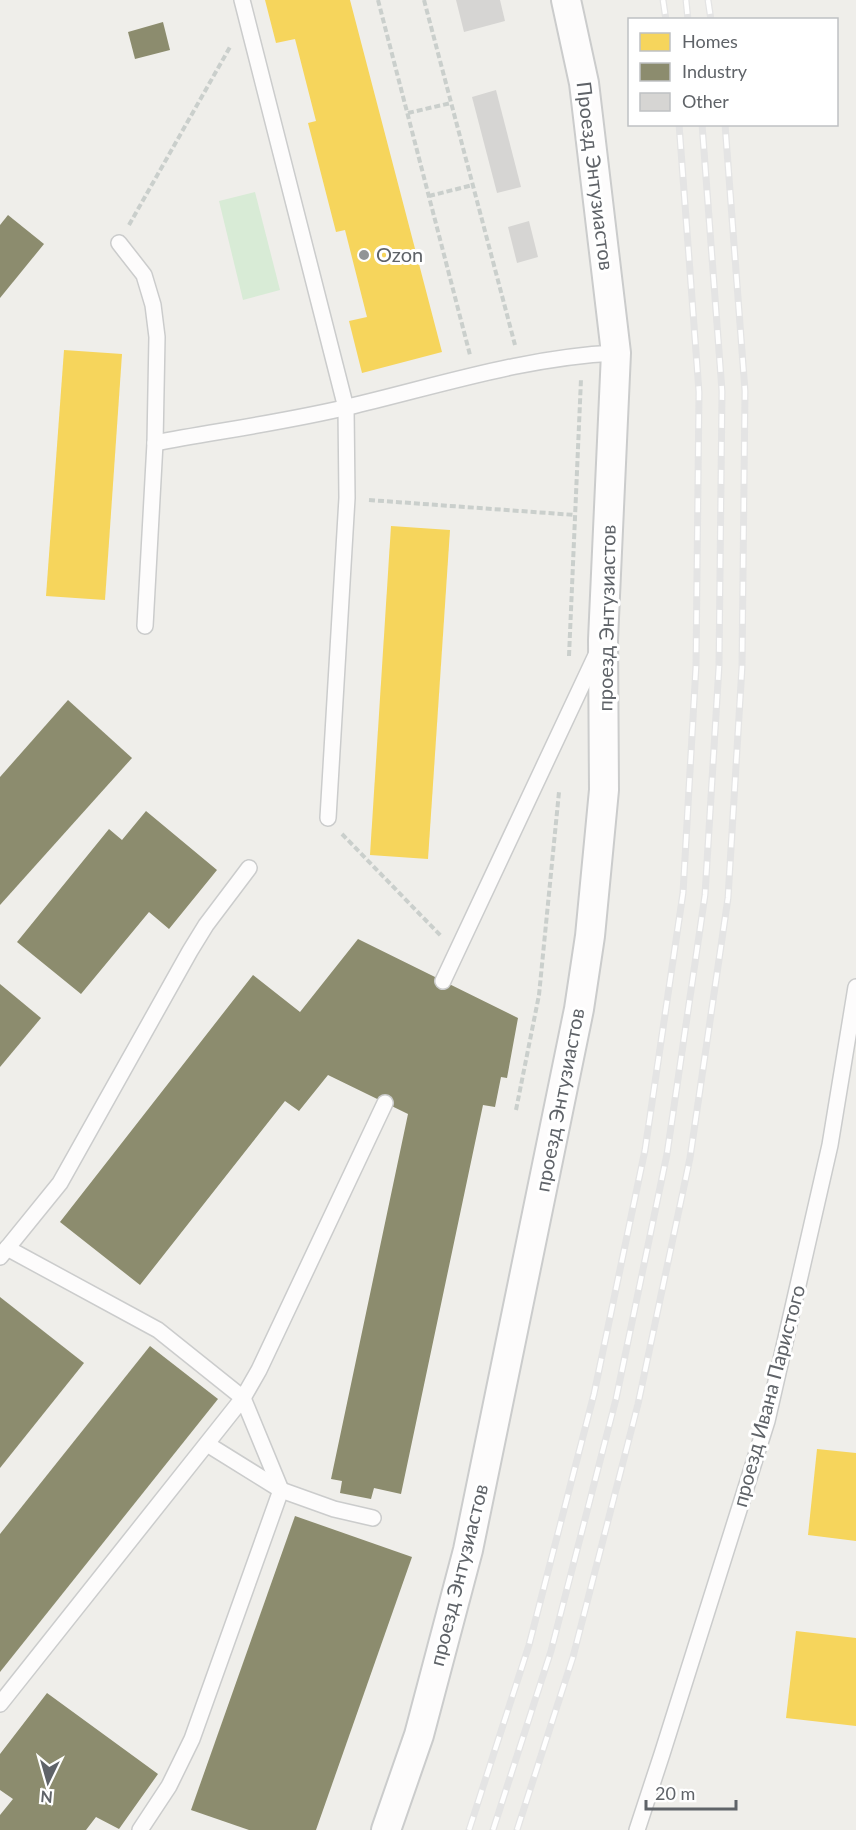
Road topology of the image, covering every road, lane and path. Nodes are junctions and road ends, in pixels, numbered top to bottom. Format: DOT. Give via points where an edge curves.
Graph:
graph roads {
  1 [pos="242,0"];
  2 [pos="378,0"];
  3 [pos="424,0"];
  4 [pos="566,0"];
  5 [pos="246,17"];
  6 [pos="451,103"];
  7 [pos="408,114"];
  8 [pos="473,185"];
  9 [pos="429,196"];
  10 [pos="119,243"];
  11 [pos="616,353"];
  12 [pos="520,365"];
  13 [pos="476,376"];
  14 [pos="346,408"];
  15 [pos="155,443"];
  16 [pos="347,498"];
  17 [pos="575,514"];
  18 [pos="145,626"];
  19 [pos="603,640"];
  20 [pos="328,818"];
  21 [pos="249,868"];
  22 [pos="456,952"];
  23 [pos="443,981"];
  24 [pos="856,987"];
  25 [pos="385,1103"];
  26 [pos="4,1252"];
  27 [pos="243,1398"];
  28 [pos="207,1444"];
  29 [pos="281,1490"];
  30 [pos="373,1518"];
  31 [pos="0,1704"];
  32 [pos="140,1830"];
  33 [pos="386,1830"];
  34 [pos="637,1830"];
  1 -- 5 [label="lane"];
  2 -- 7 [label="path"];
  3 -- 6 [label="path"];
  4 -- 11 [label="street, Проезд Энтузиастов" via="584,83"];
  5 -- 10 [label="path"];
  5 -- 14 [label="lane"];
  6 -- 7 [label="path"];
  6 -- 8 [label="path"];
  7 -- 9 [label="path"];
  8 -- 9 [label="path"];
  8 -- 12 [label="path"];
  9 -- 13 [label="path"];
  10 -- 15 [label="lane" via="144,275 153,305 157,337"];
  11 -- 12 [label="lane" via="582,354"];
  11 -- 19 [label="street, проезд Энтузиастов"];
  12 -- 13 [label="lane"];
  13 -- 14 [label="lane"];
  14 -- 15 [label="lane"];
  14 -- 16 [label="lane"];
  15 -- 18 [label="lane"];
  16 -- 17 [label="path"];
  16 -- 20 [label="lane"];
  19 -- 22 [label="lane"];
  19 -- 33 [label="street, проезд Энтузиастов" via="604,790 579,1009 468,1550 420,1735"];
  20 -- 22 [label="path"];
  21 -- 26 [label="lane" via="190,951 60,1183"];
  22 -- 23 [label="lane"];
  24 -- 34 [label="lane, проезд Ивана Паристого" via="830,1145 767,1421"];
  25 -- 27 [label="lane"];
  26 -- 27 [label="lane" via="158,1330"];
  27 -- 28 [label="lane"];
  27 -- 29 [label="lane"];
  28 -- 29 [label="lane"];
  28 -- 31 [label="lane"];
  29 -- 30 [label="lane"];
  29 -- 32 [label="lane" via="192,1739 169,1786"];
}
